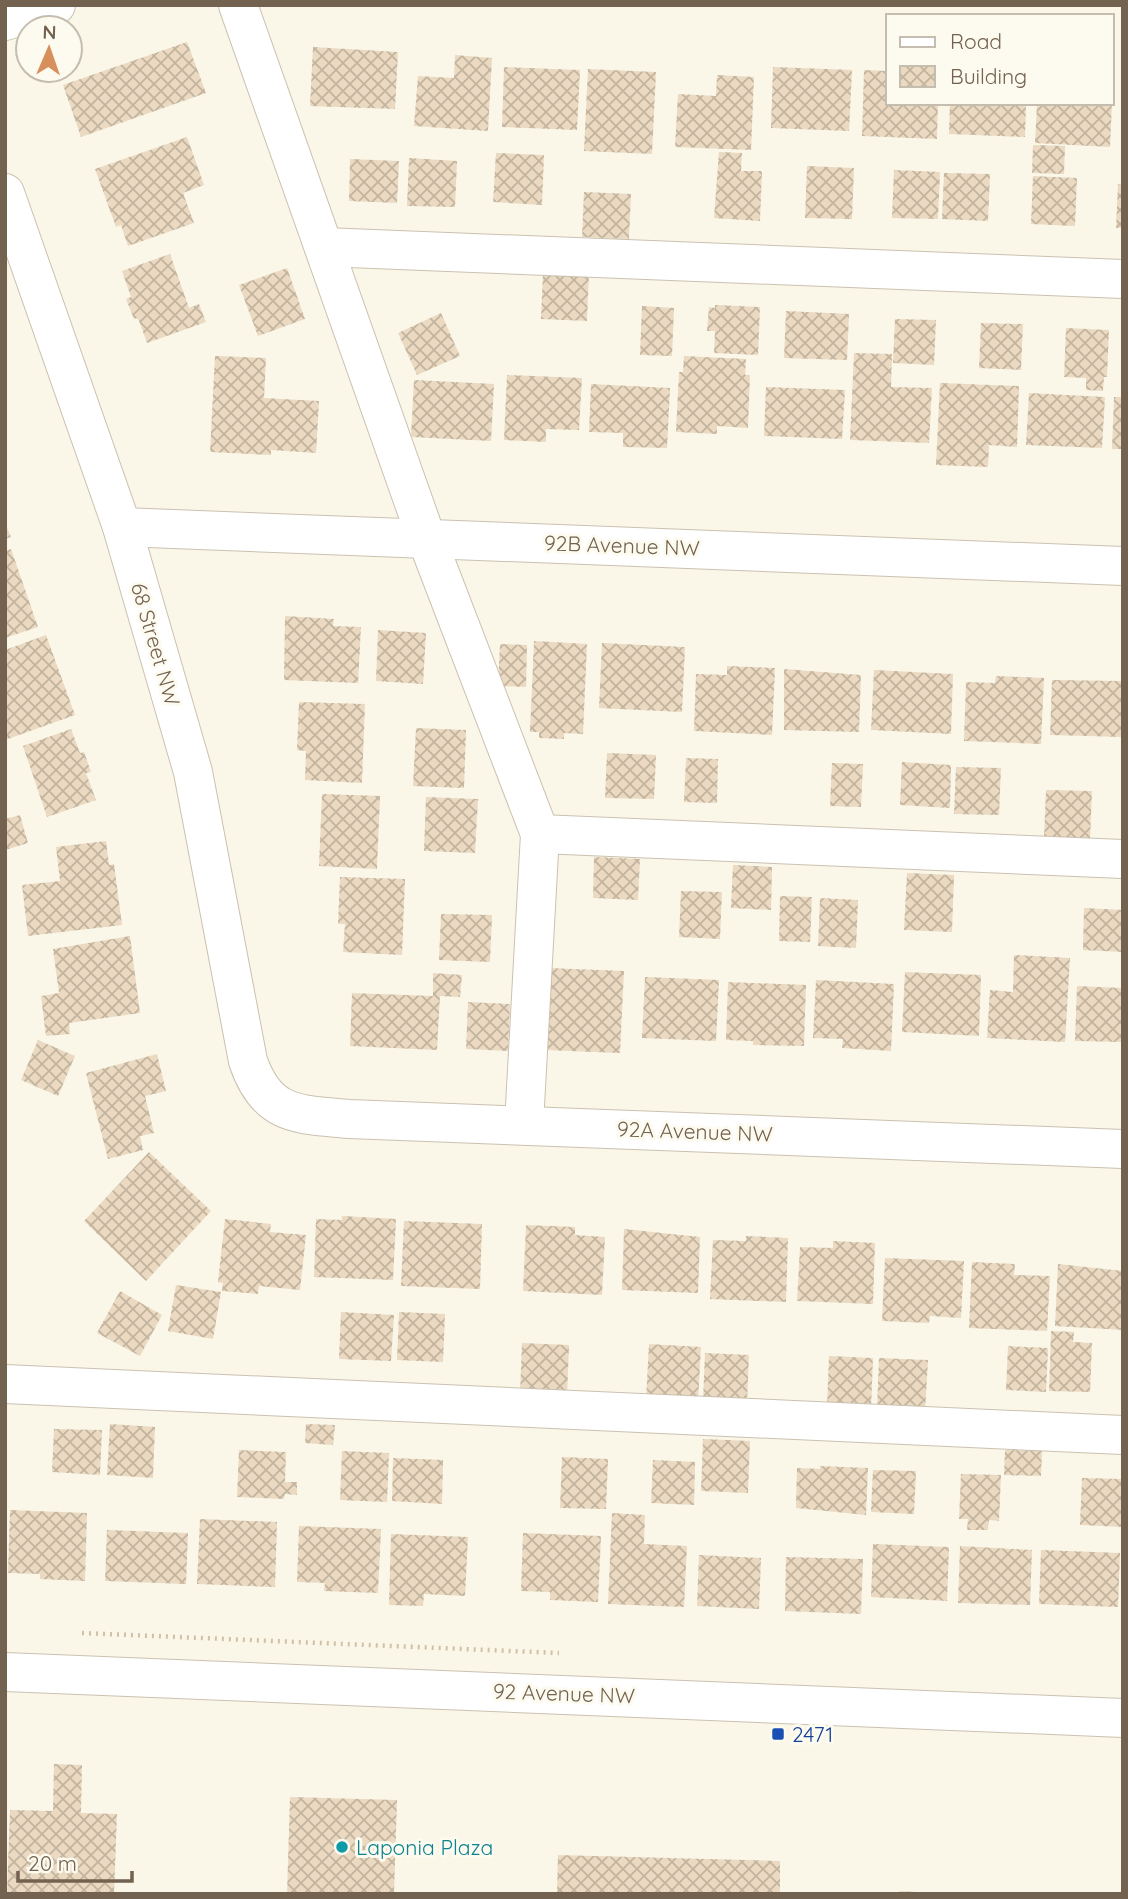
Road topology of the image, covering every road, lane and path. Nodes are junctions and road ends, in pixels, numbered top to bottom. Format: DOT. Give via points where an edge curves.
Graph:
graph roads {
  1 [pos="56,5"];
  2 [pos="238,5"];
  3 [pos="5,21"];
  4 [pos="5,193"];
  5 [pos="324,247"];
  6 [pos="1123,279"];
  7 [pos="122,527"];
  8 [pos="426,537"];
  9 [pos="1123,566"];
  10 [pos="540,834"];
  11 [pos="1123,859"];
  12 [pos="271,1102"];
  13 [pos="524,1124"];
  14 [pos="1123,1149"];
  15 [pos="5,1384"];
  16 [pos="1123,1435"];
  17 [pos="5,1672"];
  18 [pos="1123,1718"];
  1 -- 3 [label="street"];
  2 -- 5 [label="street"];
  4 -- 7 [label="street, 68 Street NW"];
  5 -- 6 [label="street"];
  5 -- 8 [label="street"];
  7 -- 8 [label="street, 92B Avenue NW"];
  7 -- 12 [label="street, 68 Street NW" via="193,772 248,1061"];
  8 -- 9 [label="street, 92B Avenue NW"];
  8 -- 10 [label="street"];
  10 -- 11 [label="street"];
  10 -- 13 [label="street"];
  12 -- 13 [label="street, 92A Avenue NW" via="298,1114 349,1119"];
  13 -- 14 [label="street, 92A Avenue NW"];
  15 -- 16 [label="street"];
  17 -- 18 [label="street, 92 Avenue NW"];
}
